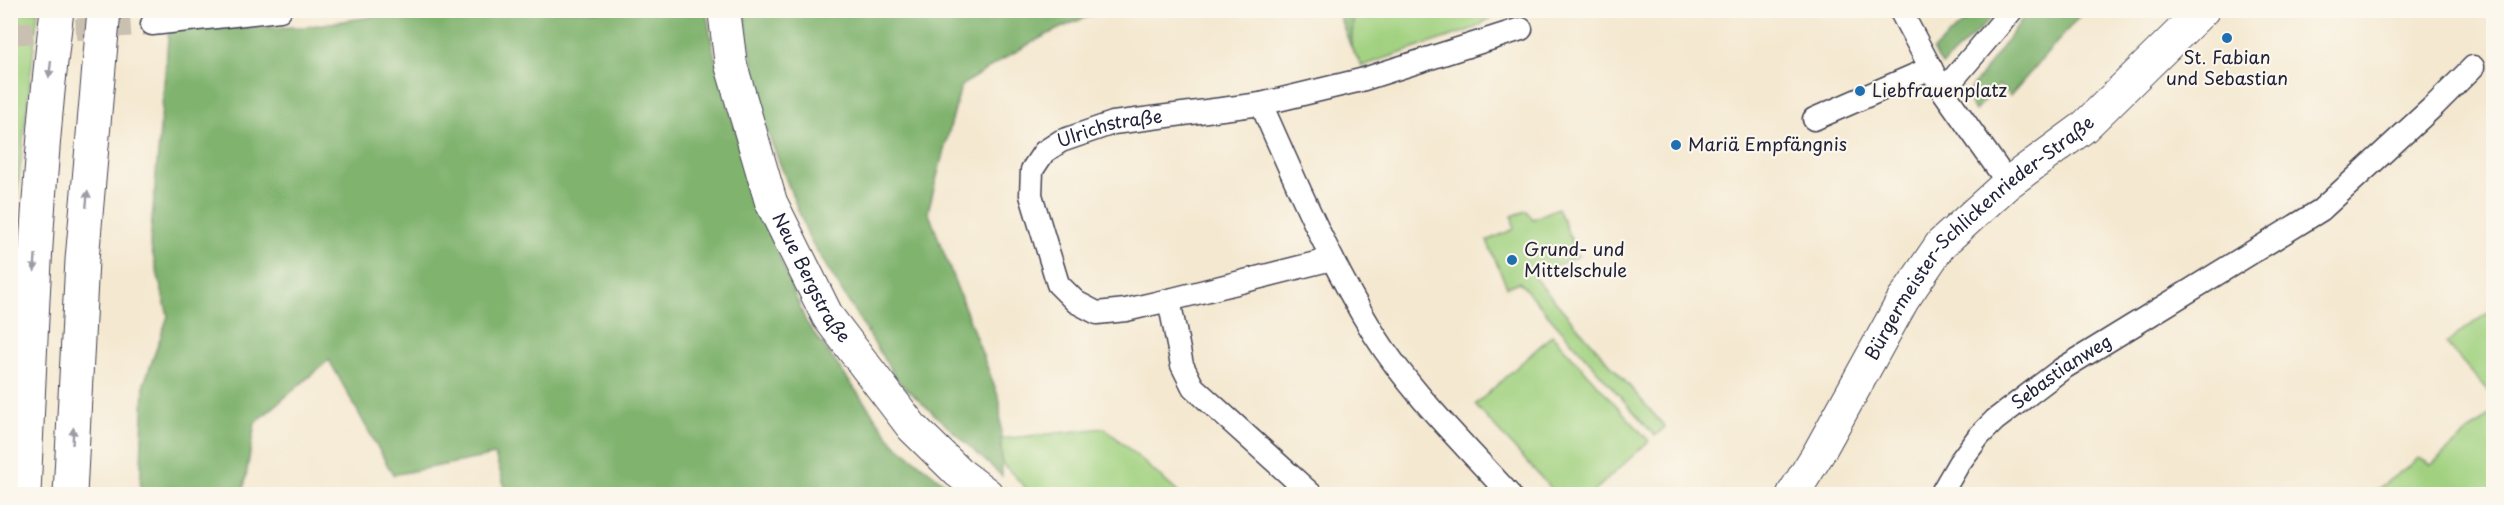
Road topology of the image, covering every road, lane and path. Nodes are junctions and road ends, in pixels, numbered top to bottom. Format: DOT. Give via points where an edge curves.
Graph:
graph roads {
  1 [pos="57,10"];
  2 [pos="104,10"];
  3 [pos="280,10"];
  4 [pos="724,10"];
  5 [pos="1900,10"];
  6 [pos="2012,10"];
  7 [pos="2203,10"];
  8 [pos="152,24"];
  9 [pos="1521,29"];
  10 [pos="2473,67"];
  11 [pos="1931,68"];
  12 [pos="1944,90"];
  13 [pos="1261,104"];
  14 [pos="1814,119"];
  15 [pos="2008,183"];
  16 [pos="1332,259"];
  17 [pos="1169,300"];
  18 [pos="24,495"];
  19 [pos="70,495"];
  20 [pos="987,495"];
  21 [pos="1311,495"];
  22 [pos="1509,495"];
  23 [pos="1792,495"];
  24 [pos="1941,495"];
  1 -- 18 [label="highway, one-way" via="47,90 33,289"];
  19 -- 2 [label="highway, one-way" via="82,260"];
  3 -- 8 [label="street"];
  4 -- 20 [label="street, Neue Bergstraße" via="730,65 771,202 828,317 912,427"];
  5 -- 11 [label="street"];
  6 -- 12 [label="street"];
  7 -- 15 [label="street, Bürgermeister-Schlickenrieder-Straße" via="2083,128"];
  9 -- 13 [label="street, Ulrichstraße" via="1361,80"];
  10 -- 24 [label="street, Sebastianweg" via="2320,210 2062,369 1995,420 1959,463"];
  11 -- 12 [label="street"];
  11 -- 14 [label="street"];
  12 -- 15 [label="street"];
  13 -- 16 [label="street"];
  13 -- 17 [label="street, Ulrichstraße" via="1113,123 1061,141 1044,152 1032,170 1031,195 1059,284 1076,302 1097,313"];
  15 -- 23 [label="street, Bürgermeister-Schlickenrieder-Straße" via="1952,232 1922,270"];
  16 -- 17 [label="street, Ulrichstraße"];
  16 -- 22 [label="street" via="1400,371"];
  17 -- 21 [label="street" via="1182,365 1193,387"];
}
